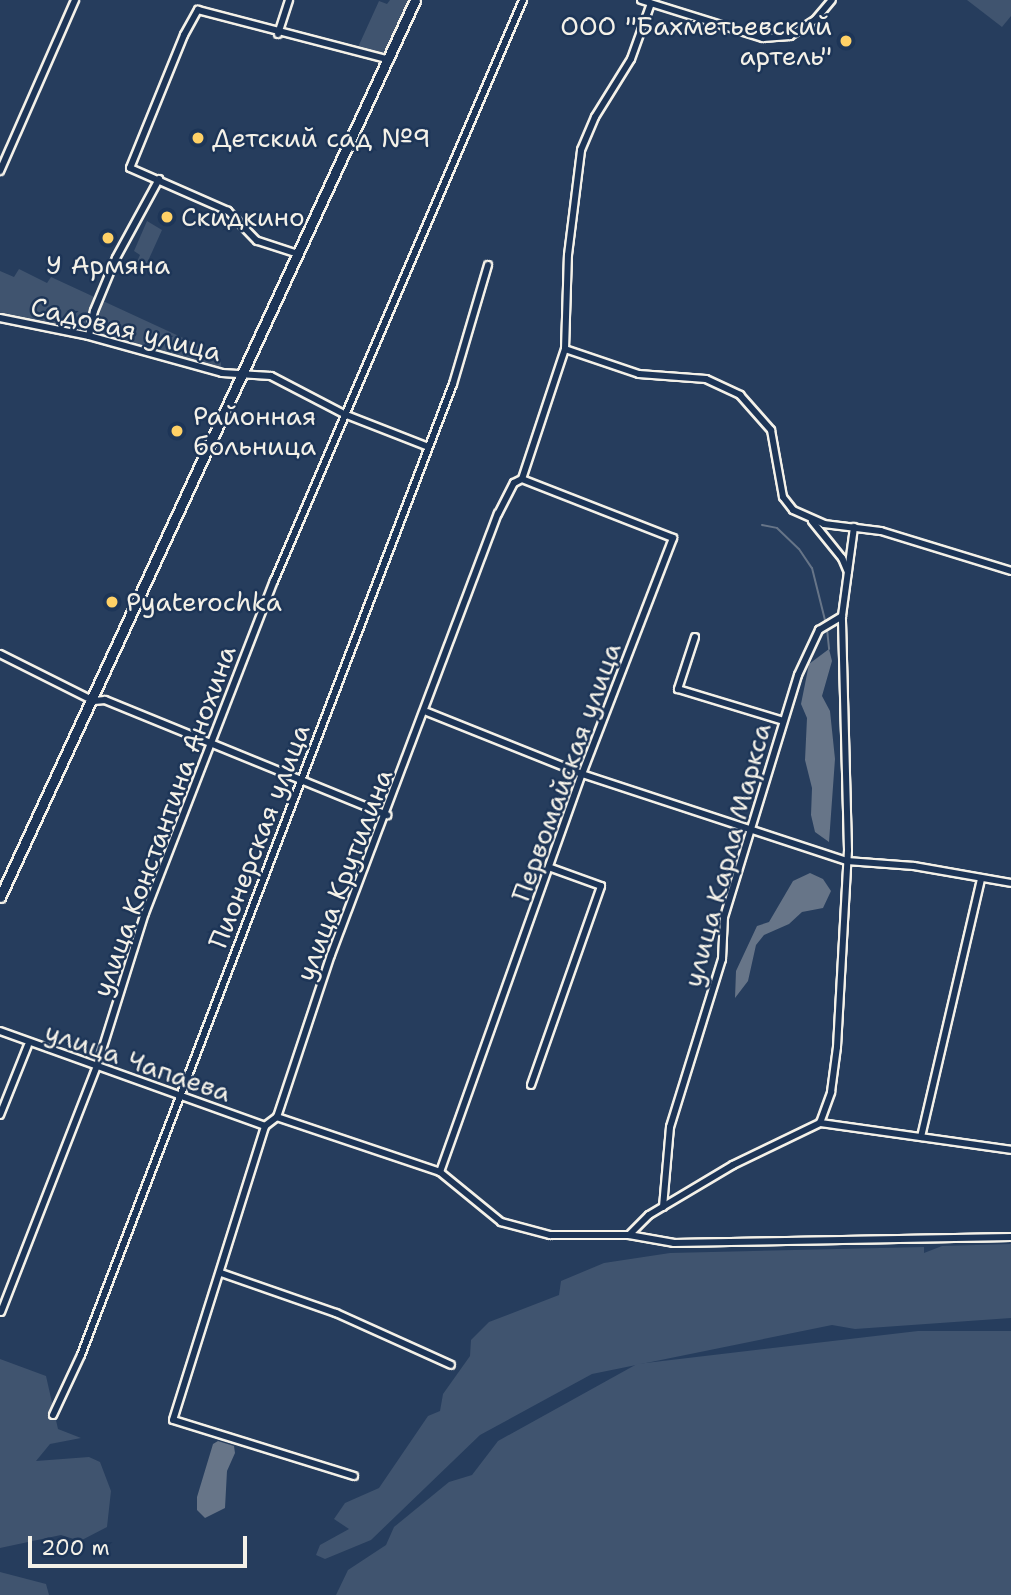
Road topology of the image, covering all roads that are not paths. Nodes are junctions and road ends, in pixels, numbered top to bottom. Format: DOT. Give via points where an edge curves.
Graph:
graph roads {
  1 [pos="75,0"];
  2 [pos="289,0"];
  3 [pos="415,0"];
  4 [pos="523,0"];
  5 [pos="641,0"];
  6 [pos="832,0"];
  7 [pos="652,4"];
  8 [pos="278,34"];
  9 [pos="390,60"];
  10 [pos="0,171"];
  11 [pos="159,180"];
  12 [pos="295,253"];
  13 [pos="488,265"];
  14 [pos="0,318"];
  15 [pos="89,336"];
  16 [pos="565,349"];
  17 [pos="242,375"];
  18 [pos="344,414"];
  19 [pos="426,446"];
  20 [pos="522,480"];
  21 [pos="809,517"];
  22 [pos="854,527"];
  23 [pos="1011,571"];
  24 [pos="848,574"];
  25 [pos="842,616"];
  26 [pos="695,637"];
  27 [pos="0,654"];
  28 [pos="94,701"];
  29 [pos="427,712"];
  30 [pos="783,722"];
  31 [pos="210,743"];
  32 [pos="582,774"];
  33 [pos="302,781"];
  34 [pos="387,815"];
  35 [pos="751,829"];
  36 [pos="847,861"];
  37 [pos="551,868"];
  38 [pos="981,879"];
  39 [pos="1011,883"];
  40 [pos="0,897"];
  41 [pos="0,1031"];
  42 [pos="28,1045"];
  43 [pos="97,1066"];
  44 [pos="531,1085"];
  45 [pos="179,1096"];
  46 [pos="0,1115"];
  47 [pos="277,1117"];
  48 [pos="820,1124"];
  49 [pos="265,1126"];
  50 [pos="921,1137"];
  51 [pos="1011,1150"];
  52 [pos="440,1172"];
  53 [pos="663,1207"];
  54 [pos="629,1235"];
  55 [pos="1011,1237"];
  56 [pos="221,1273"];
  57 [pos="1,1312"];
  58 [pos="451,1365"];
  59 [pos="53,1415"];
  60 [pos="354,1476"];
  1 -- 10 [label="street"];
  2 -- 8 [label="street"];
  3 -- 9 [label="main road"];
  4 -- 18 [label="street, улица Константина Анохина" via="386,326"];
  5 -- 7 [label="street"];
  6 -- 7 [label="street" via="815,20 790,36 763,38"];
  7 -- 16 [label="street, улица Крутилина" via="631,60 595,117 581,150 568,255"];
  8 -- 9 [label="street"];
  8 -- 11 [label="street" via="198,10 130,168"];
  9 -- 12 [label="main road"];
  11 -- 12 [label="street" via="228,211 257,242"];
  11 -- 15 [label="street" via="116,258"];
  12 -- 17 [label="main road"];
  13 -- 19 [label="street, Пионерская улица" via="453,384"];
  14 -- 15 [label="street, Садовая улица"];
  15 -- 17 [label="street, Садовая улица"];
  16 -- 20 [label="street, улица Крутилина"];
  16 -- 21 [label="street" via="639,374 706,379 740,395 771,430 783,497 793,510"];
  17 -- 18 [label="street, Садовая улица" via="271,376"];
  17 -- 28 [label="main road"];
  18 -- 19 [label="street, Садовая улица"];
  18 -- 31 [label="street, улица Константина Анохина"];
  19 -- 33 [label="street, Пионерская улица"];
  20 -- 29 [label="street, улица Крутилина" via="514,483 498,514"];
  20 -- 32 [label="street, Первомайская улица" via="674,538"];
  21 -- 22 [label="street" via="824,524"];
  21 -- 24 [label="street" via="842,558"];
  22 -- 23 [label="street" via="908,537"];
  22 -- 24 [label="street"];
  24 -- 25 [label="street"];
  25 -- 30 [label="street, улица Карла Маркса" via="820,630"];
  25 -- 36 [label="street"];
  26 -- 30 [label="street" via="678,689"];
  27 -- 28 [label="street"];
  28 -- 31 [label="street" via="105,700"];
  28 -- 40 [label="main road"];
  29 -- 32 [label="street"];
  29 -- 34 [label="street, улица Крутилина"];
  30 -- 35 [label="street, улица Карла Маркса"];
  31 -- 33 [label="street"];
  31 -- 43 [label="street, улица Константина Анохина" via="145,913"];
  32 -- 35 [label="street"];
  32 -- 37 [label="street, Первомайская улица"];
  33 -- 34 [label="street"];
  33 -- 45 [label="street, Пионерская улица"];
  34 -- 47 [label="street, улица Крутилина" via="331,955"];
  35 -- 36 [label="street"];
  35 -- 53 [label="street, улица Карла Маркса" via="724,917 722,959 670,1127"];
  36 -- 38 [label="street" via="914,866"];
  36 -- 48 [label="street" via="837,1047 831,1092"];
  37 -- 44 [label="street" via="601,886"];
  37 -- 52 [label="street, Первомайская улица"];
  38 -- 39 [label="street"];
  38 -- 50 [label="street"];
  41 -- 42 [label="street, улица Чапаева"];
  42 -- 43 [label="street, улица Чапаева"];
  42 -- 46 [label="street"];
  43 -- 45 [label="street, улица Чапаева"];
  43 -- 57 [label="street, улица Константина Анохина"];
  45 -- 49 [label="street, улица Чапаева"];
  45 -- 59 [label="street, Пионерская улица" via="81,1355"];
  47 -- 49 [label="street"];
  47 -- 52 [label="street"];
  48 -- 50 [label="street"];
  48 -- 53 [label="street" via="733,1165"];
  49 -- 56 [label="street"];
  50 -- 51 [label="street"];
  52 -- 54 [label="street" via="501,1222 550,1235"];
  53 -- 54 [label="street"];
  54 -- 55 [label="street" via="674,1243"];
  56 -- 58 [label="street" via="336,1312"];
  56 -- 60 [label="street" via="173,1420"];
}
